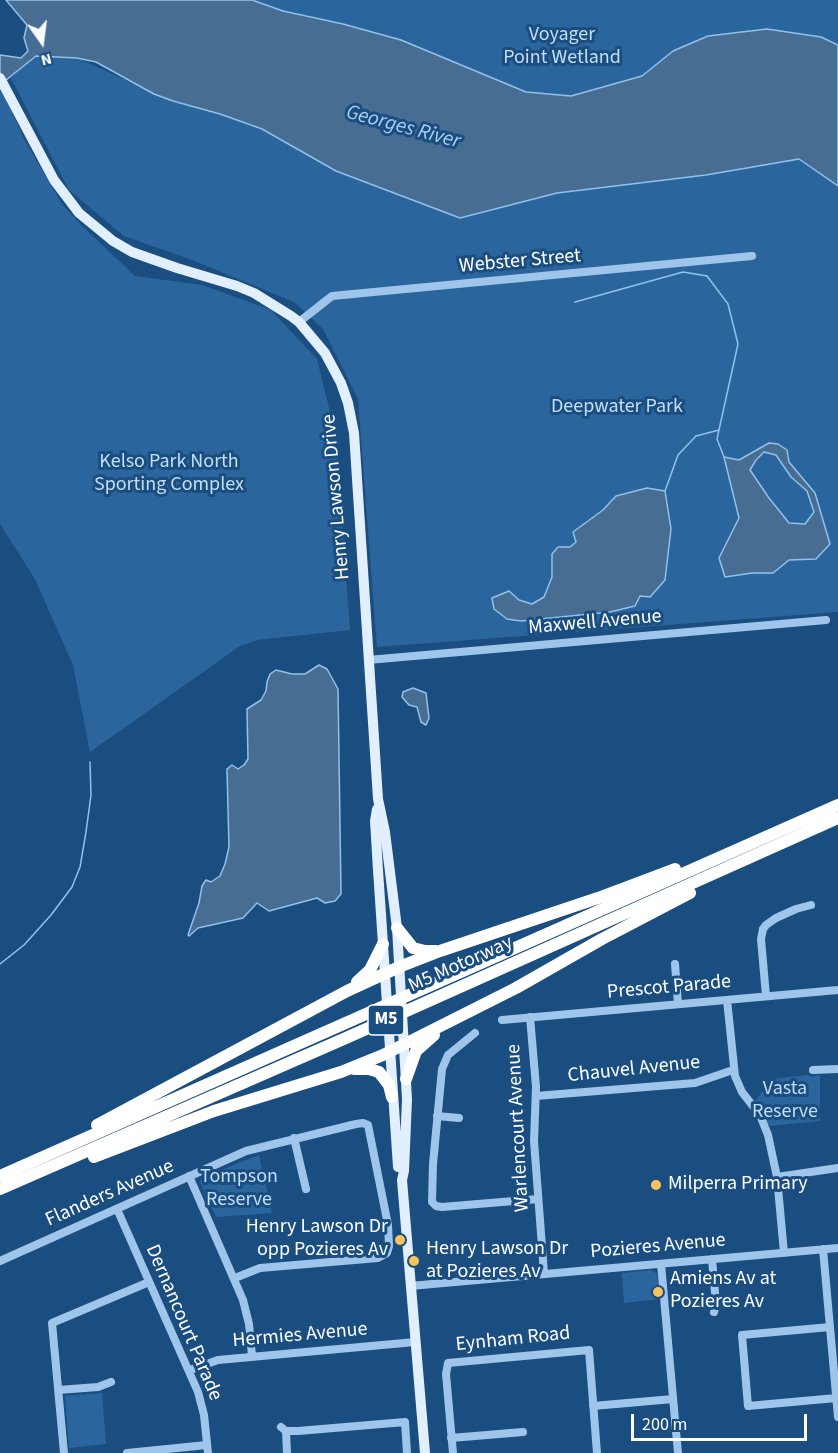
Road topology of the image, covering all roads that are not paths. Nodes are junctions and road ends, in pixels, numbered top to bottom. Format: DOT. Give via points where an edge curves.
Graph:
graph roads {
  1 [pos="2,83"];
  2 [pos="752,256"];
  3 [pos="299,322"];
  4 [pos="826,620"];
  5 [pos="368,660"];
  6 [pos="378,799"];
  7 [pos="838,805"];
  8 [pos="817,815"];
  9 [pos="838,818"];
  10 [pos="798,837"];
  11 [pos="812,906"];
  12 [pos="397,928"];
  13 [pos="383,944"];
  14 [pos="440,951"];
  15 [pos="675,964"];
  16 [pos="399,967"];
  17 [pos="384,974"];
  18 [pos="347,990"];
  19 [pos="838,990"];
  20 [pos="766,996"];
  21 [pos="727,1000"];
  22 [pos="678,1004"];
  23 [pos="530,1017"];
  24 [pos="502,1020"];
  25 [pos="447,1024"];
  26 [pos="475,1033"];
  27 [pos="404,1044"];
  28 [pos="390,1051"];
  29 [pos="838,1069"];
  30 [pos="733,1070"];
  31 [pos="813,1070"];
  32 [pos="341,1072"];
  33 [pos="406,1079"];
  34 [pos="536,1096"];
  35 [pos="392,1097"];
  36 [pos="437,1116"];
  37 [pos="459,1118"];
  38 [pos="294,1138"];
  39 [pos="838,1168"];
  40 [pos="0,1175"];
  41 [pos="189,1176"];
  42 [pos="777,1177"];
  43 [pos="402,1180"];
  44 [pos="306,1189"];
  45 [pos="0,1191"];
  46 [pos="538,1199"];
  47 [pos="117,1209"];
  48 [pos="838,1248"];
  49 [pos="823,1250"];
  50 [pos="784,1253"];
  51 [pos="712,1259"];
  52 [pos="0,1261"];
  53 [pos="661,1264"];
  54 [pos="544,1274"];
  55 [pos="235,1278"];
  56 [pos="149,1282"];
  57 [pos="410,1286"];
  58 [pos="714,1312"];
  59 [pos="830,1327"];
  60 [pos="415,1342"];
  61 [pos="252,1356"];
  62 [pos="190,1370"];
  63 [pos="111,1382"];
  64 [pos="837,1385"];
  65 [pos="58,1390"];
  66 [pos="836,1398"];
  67 [pos="673,1399"];
  68 [pos="593,1406"];
  69 [pos="838,1417"];
  70 [pos="523,1432"];
  71 [pos="451,1438"];
  72 [pos="208,1449"];
  73 [pos="64,1453"];
  74 [pos="133,1453"];
  75 [pos="287,1453"];
  76 [pos="407,1453"];
  77 [pos="425,1453"];
  78 [pos="453,1453"];
  79 [pos="597,1453"];
  80 [pos="678,1453"];
  1 -- 3 [label="main road, Henry Lawson Drive" via="54,180 79,213 102,233 151,259 254,293"];
  2 -- 3 [label="street, Webster Street" via="332,296"];
  3 -- 5 [label="main road, Henry Lawson Drive" via="330,361 350,412"];
  4 -- 5 [label="street, Maxwell Avenue"];
  5 -- 6 [label="main road, Henry Lawson Drive"];
  6 -- 12 [label="main road, Henry Lawson Drive"];
  6 -- 13 [label="main road, Henry Lawson Drive" via="375,821"];
  7 -- 8 [label="highway, M5 Motorway / M5"];
  8 -- 14 [label="highway" via="637,884"];
  8 -- 40 [label="highway, M5 Motorway / M5"];
  9 -- 10 [label="highway, M5 Motorway / M5"];
  10 -- 25 [label="highway"];
  10 -- 45 [label="highway, M5 Motorway / M5"];
  11 -- 20 [label="street" via="776,918 763,929"];
  12 -- 14 [label="highway" via="413,948"];
  12 -- 16 [label="main road, Henry Lawson Drive"];
  13 -- 17 [label="main road, Henry Lawson Drive"];
  13 -- 18 [label="highway" via="370,970"];
  14 -- 16 [label="highway"];
  15 -- 22 [label="street"];
  16 -- 17 [label="highway"];
  16 -- 27 [label="main road, Henry Lawson Drive"];
  17 -- 18 [label="highway"];
  17 -- 28 [label="main road, Henry Lawson Drive"];
  18 -- 40 [label="highway"];
  19 -- 20 [label="street, Prescot Parade"];
  20 -- 21 [label="street, Prescot Parade"];
  21 -- 22 [label="street, Prescot Parade"];
  21 -- 30 [label="street"];
  22 -- 23 [label="street, Prescot Parade"];
  23 -- 24 [label="street, Prescot Parade"];
  23 -- 34 [label="street, Warlencourt Avenue"];
  25 -- 27 [label="highway"];
  25 -- 33 [label="highway" via="416,1052"];
  26 -- 36 [label="street" via="446,1059"];
  27 -- 28 [label="highway"];
  27 -- 33 [label="main road, Henry Lawson Drive"];
  28 -- 32 [label="highway"];
  28 -- 35 [label="main road, Henry Lawson Drive"];
  29 -- 31 [label="street"];
  30 -- 34 [label="street, Chauvel Avenue" via="695,1083"];
  30 -- 42 [label="street" via="739,1087 763,1122"];
  32 -- 35 [label="highway" via="379,1072"];
  32 -- 45 [label="highway" via="214,1111"];
  33 -- 43 [label="main road, Henry Lawson Drive"];
  34 -- 46 [label="street, Warlencourt Avenue"];
  35 -- 43 [label="main road, Henry Lawson Drive"];
  36 -- 37 [label="street"];
  36 -- 46 [label="street" via="431,1197 436,1206"];
  38 -- 41 [label="street, Flanders Avenue" via="246,1151"];
  38 -- 44 [label="street"];
  38 -- 55 [label="street, Flanders Avenue" via="368,1125 388,1225 387,1253 378,1258 265,1268"];
  39 -- 42 [label="street"];
  41 -- 47 [label="street, Flanders Avenue"];
  41 -- 55 [label="street"];
  42 -- 50 [label="street"];
  43 -- 57 [label="main road, Henry Lawson Drive"];
  46 -- 54 [label="street, Warlencourt Avenue"];
  47 -- 52 [label="street, Flanders Avenue"];
  47 -- 56 [label="street, Dernancourt Parade"];
  48 -- 49 [label="street, Pozieres Avenue"];
  49 -- 50 [label="street, Pozieres Avenue"];
  49 -- 59 [label="street"];
  50 -- 51 [label="street, Pozieres Avenue"];
  51 -- 53 [label="street, Pozieres Avenue"];
  51 -- 58 [label="street"];
  53 -- 54 [label="street, Pozieres Avenue"];
  53 -- 67 [label="street"];
  54 -- 57 [label="street, Pozieres Avenue"];
  55 -- 61 [label="street" via="249,1324"];
  56 -- 62 [label="street, Dernancourt Parade"];
  56 -- 65 [label="street" via="52,1323"];
  57 -- 60 [label="main road, Henry Lawson Drive"];
  59 -- 64 [label="street"];
  59 -- 66 [label="street" via="742,1335 744,1359 748,1406"];
  60 -- 61 [label="street, Hermies Avenue"];
  60 -- 77 [label="main road, Henry Lawson Drive"];
  61 -- 62 [label="street, Hermies Avenue" via="218,1360"];
  62 -- 72 [label="street, Dernancourt Parade" via="201,1403"];
  63 -- 65 [label="street" via="98,1387"];
  64 -- 66 [label="street"];
  65 -- 73 [label="street"];
  66 -- 69 [label="street"];
  67 -- 68 [label="street"];
  67 -- 80 [label="street"];
  68 -- 71 [label="street, Eynham Road" via="589,1350 449,1363 446,1366"];
  68 -- 79 [label="street, Eynham Road"];
  70 -- 71 [label="street"];
  71 -- 78 [label="street"];
  72 -- 74 [label="street"];
  75 -- 76 [label="street" via="283,1429 405,1422"];
}
